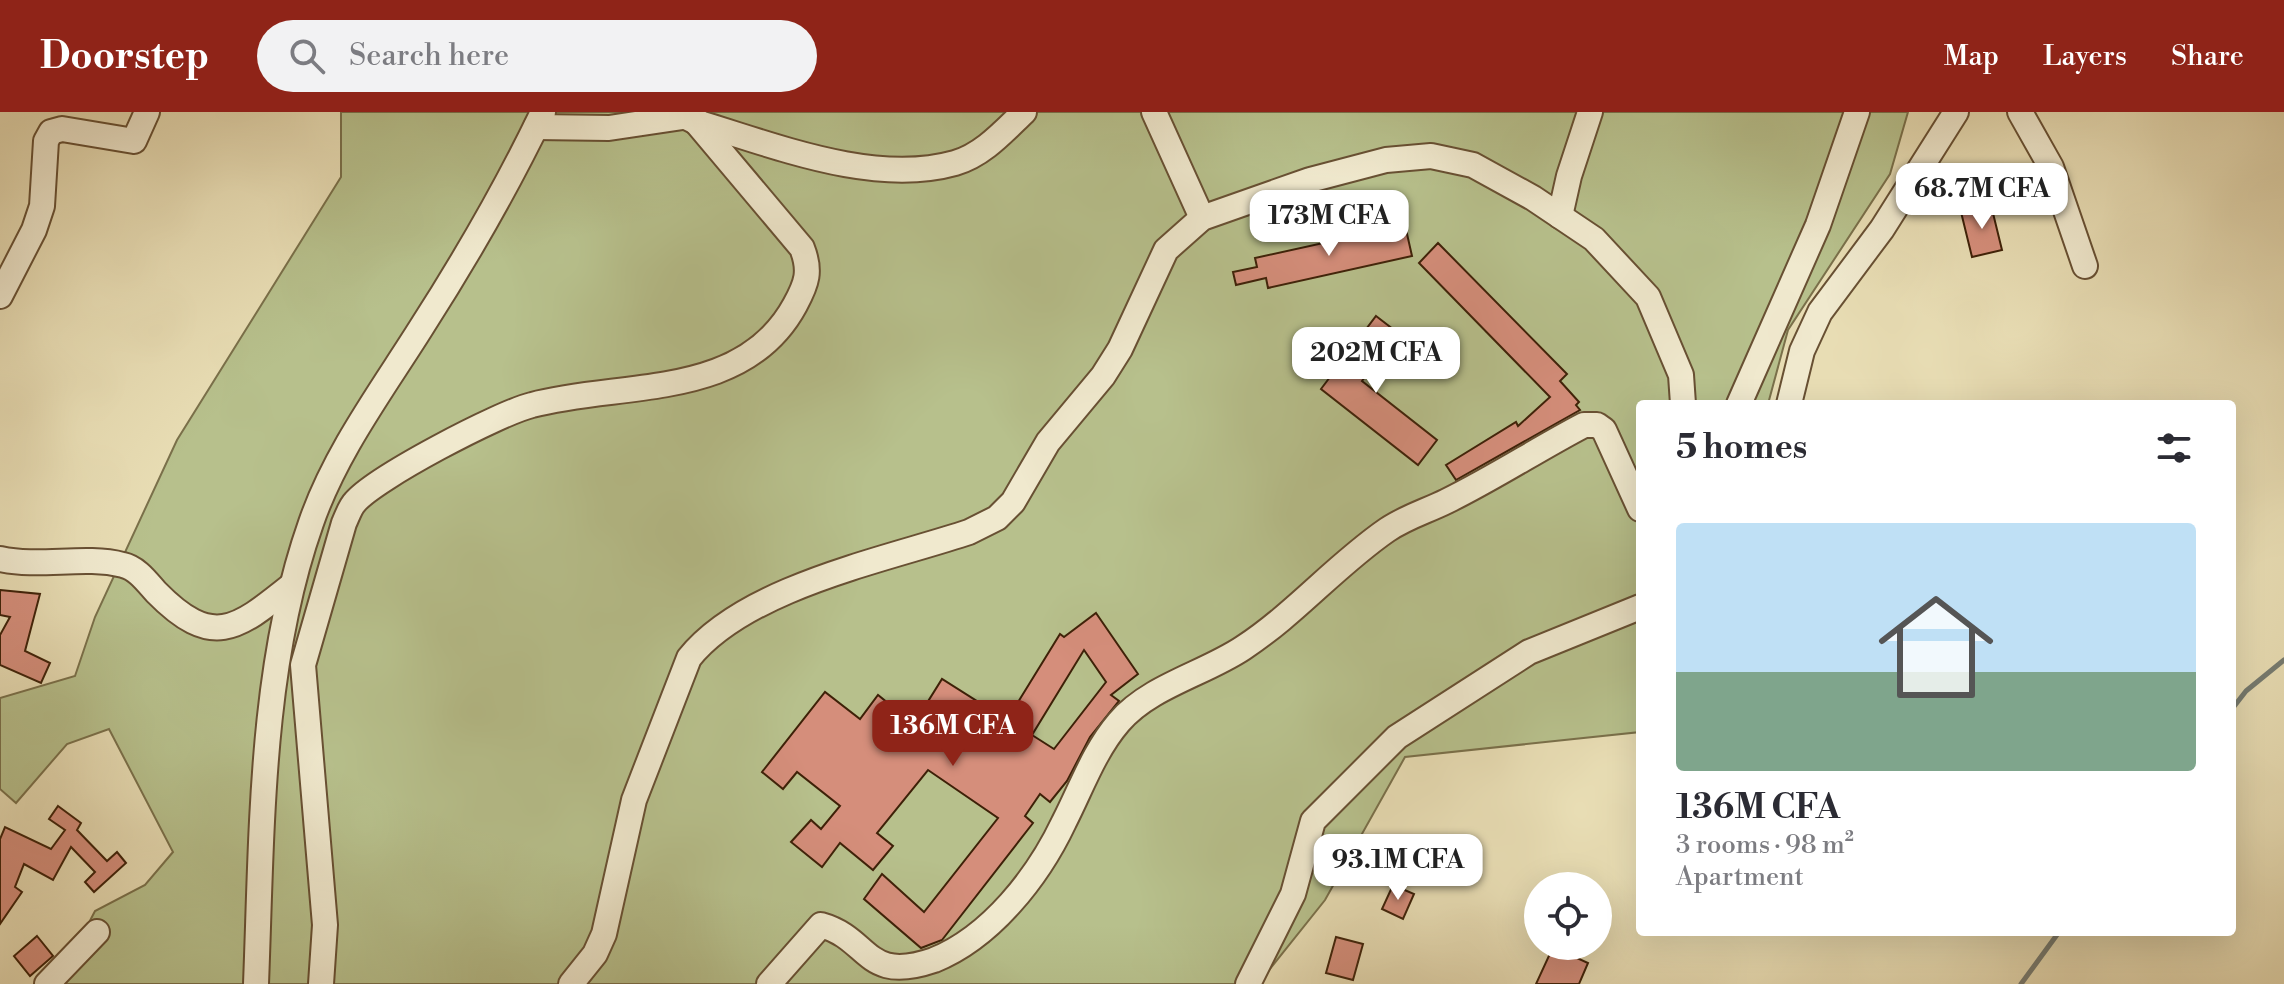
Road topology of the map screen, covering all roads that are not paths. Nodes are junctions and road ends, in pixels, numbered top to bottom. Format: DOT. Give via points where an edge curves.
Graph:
graph roads {
  1 [pos="147,112"];
  2 [pos="1024,112"];
  3 [pos="1154,112"];
  4 [pos="1590,112"];
  5 [pos="1857,112"];
  6 [pos="1956,112"];
  7 [pos="2020,112"];
  8 [pos="687,116"];
  9 [pos="539,120"];
  10 [pos="1560,216"];
  11 [pos="1202,218"];
  12 [pos="2085,266"];
  13 [pos="0,296"];
  14 [pos="1683,400"];
  15 [pos="1741,400"];
  16 [pos="1790,400"];
  17 [pos="1636,500"];
  18 [pos="0,559"];
  19 [pos="292,585"];
  20 [pos="1636,609"];
  21 [pos="97,932"];
  22 [pos="47,984"];
  23 [pos="256,984"];
  24 [pos="321,984"];
  25 [pos="571,984"];
  26 [pos="769,984"];
  27 [pos="1248,984"];
  1 -- 13 [label="street" via="134,141 62,129 51,132 42,206"];
  2 -- 8 [label="street" via="985,148 956,163 879,168 830,162"];
  3 -- 11 [label="street"];
  4 -- 10 [label="street"];
  5 -- 15 [label="street" via="1818,225"];
  6 -- 16 [label="street" via="1882,229 1820,312 1802,351"];
  7 -- 12 [label="street" via="2051,167"];
  8 -- 9 [label="street" via="609,128"];
  8 -- 24 [label="street" via="802,248 809,266 806,284 782,328 751,354 715,373 532,405 456,440 354,502 303,665 325,925"];
  9 -- 19 [label="street" via="472,249 330,477"];
  10 -- 11 [label="street" via="1473,165 1431,156 1386,160 1310,180"];
  10 -- 14 [label="street" via="1594,239 1648,297 1681,375"];
  11 -- 25 [label="street" via="1166,250 1103,376 1048,442 1013,502 997,518 771,597 689,658 634,800 604,934"];
  17 -- 26 [label="street" via="1604,430 1584,425 1410,517 1362,549 1272,628 1142,702 1120,721 1034,873 959,948 895,969 880,965 821,925"];
  18 -- 19 [label="street" via="129,566 178,614 196,625 216,628 250,618"];
  19 -- 23 [label="street" via="265,764"];
  20 -- 27 [label="street" via="1529,652 1397,737 1313,821 1293,894"];
  21 -- 22 [label="street"];
}
